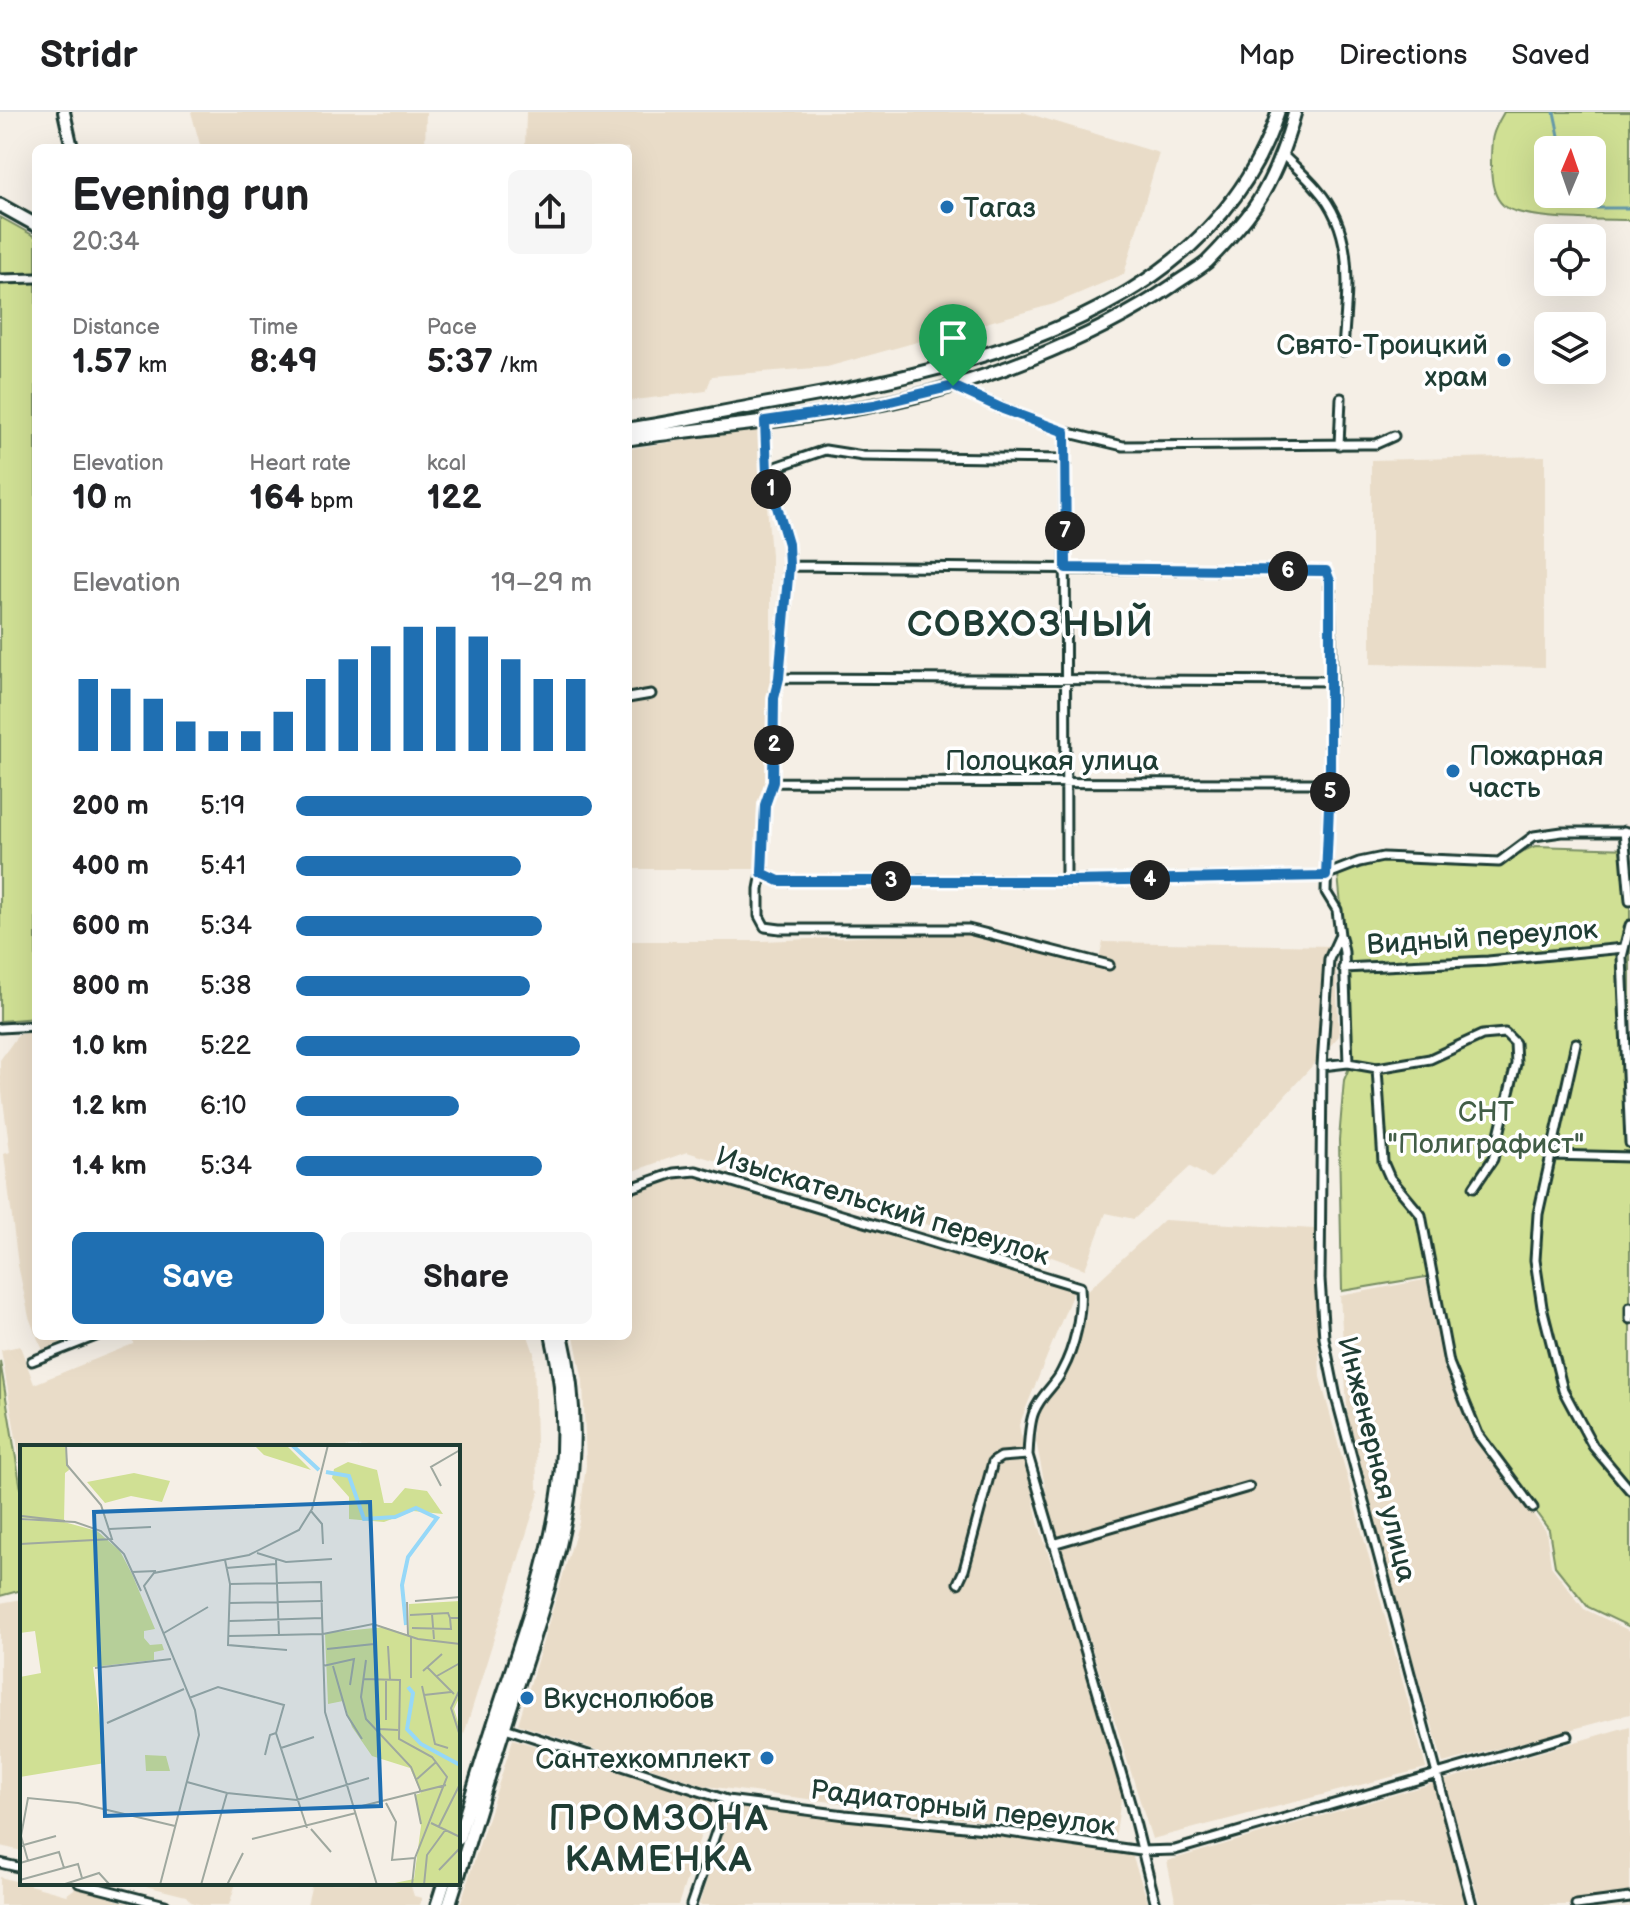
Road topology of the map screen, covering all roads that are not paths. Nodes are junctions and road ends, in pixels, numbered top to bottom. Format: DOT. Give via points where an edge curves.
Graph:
graph roads {
  1 [pos="64,112"];
  2 [pos="1278,112"];
  3 [pos="1295,112"];
  4 [pos="71,144"];
  5 [pos="1281,153"];
  6 [pos="0,205"];
  7 [pos="32,223"];
  8 [pos="32,278"];
  9 [pos="0,279"];
  10 [pos="1343,351"];
  11 [pos="953,386"];
  12 [pos="1341,398"];
  13 [pos="765,421"];
  14 [pos="632,428"];
  15 [pos="1065,432"];
  16 [pos="1394,436"];
  17 [pos="632,438"];
  18 [pos="1339,445"];
  19 [pos="1065,459"];
  20 [pos="767,470"];
  21 [pos="789,566"];
  22 [pos="1066,568"];
  23 [pos="779,678"];
  24 [pos="1066,680"];
  25 [pos="1332,681"];
  26 [pos="651,694"];
  27 [pos="632,697"];
  28 [pos="773,782"];
  29 [pos="1066,782"];
  30 [pos="1330,783"];
  31 [pos="1627,831"];
  32 [pos="762,873"];
  33 [pos="1326,876"];
  34 [pos="1066,881"];
  35 [pos="1630,901"];
  36 [pos="1630,925"];
  37 [pos="1340,935"];
  38 [pos="1624,948"];
  39 [pos="1109,965"];
  40 [pos="1343,968"];
  41 [pos="32,1026"];
  42 [pos="0,1028"];
  43 [pos="1576,1043"];
  44 [pos="1348,1063"];
  45 [pos="1322,1066"];
  46 [pos="1377,1068"];
  47 [pos="1630,1143"];
  48 [pos="1552,1155"];
  49 [pos="1630,1157"];
  50 [pos="1474,1187"];
  51 [pos="632,1188"];
  52 [pos="1080,1287"];
  53 [pos="1630,1307"];
  54 [pos="1630,1319"];
  55 [pos="86,1340"];
  56 [pos="553,1340"];
  57 [pos="563,1340"];
  58 [pos="32,1361"];
  59 [pos="1028,1455"];
  60 [pos="1249,1487"];
  61 [pos="1630,1490"];
  62 [pos="1533,1508"];
  63 [pos="1053,1544"];
  64 [pos="958,1583"];
  65 [pos="499,1726"];
  66 [pos="1568,1736"];
  67 [pos="1435,1773"];
  68 [pos="727,1800"];
  69 [pos="460,1833"];
  70 [pos="1141,1851"];
  71 [pos="0,1863"];
  72 [pos="20,1868"];
  73 [pos="460,1869"];
  74 [pos="87,1885"];
  75 [pos="443,1885"];
  76 [pos="455,1885"];
  77 [pos="1630,1898"];
  78 [pos="165,1905"];
  79 [pos="437,1905"];
  80 [pos="449,1905"];
  81 [pos="691,1905"];
  82 [pos="1156,1905"];
  83 [pos="1472,1905"];
  84 [pos="1576,1905"];
  1 -- 4 [label="street"];
  2 -- 14 [label="main road" via="1248,178 1214,225 1139,285 1082,316 899,379"];
  3 -- 5 [label="main road"];
  5 -- 10 [label="street" via="1317,189 1342,230 1347,260"];
  5 -- 11 [label="main road" via="1250,214 1205,263 1088,334"];
  6 -- 7 [label="main road"];
  8 -- 9 [label="street"];
  11 -- 13 [label="main road" via="874,405"];
  11 -- 15 [label="street"];
  12 -- 18 [label="street"];
  13 -- 17 [label="main road"];
  13 -- 20 [label="street"];
  15 -- 18 [label="street" via="1123,446"];
  15 -- 19 [label="street"];
  16 -- 18 [label="street" via="1376,444"];
  19 -- 20 [label="street" via="863,456 825,450"];
  19 -- 22 [label="street"];
  20 -- 21 [label="street"];
  21 -- 22 [label="street"];
  21 -- 23 [label="street"];
  22 -- 24 [label="street"];
  22 -- 25 [label="street" via="1326,571"];
  23 -- 24 [label="street"];
  23 -- 28 [label="street"];
  24 -- 25 [label="street"];
  24 -- 29 [label="street"];
  25 -- 30 [label="street"];
  26 -- 27 [label="street"];
  28 -- 29 [label="street, Полоцкая улица"];
  28 -- 32 [label="street" via="765,805"];
  29 -- 30 [label="street, Полоцкая улица"];
  29 -- 34 [label="street"];
  30 -- 33 [label="street"];
  31 -- 33 [label="street" via="1534,836 1499,862 1383,857"];
  31 -- 35 [label="street"];
  32 -- 34 [label="street" via="779,881"];
  32 -- 39 [label="street" via="759,916 765,927 968,929"];
  33 -- 34 [label="street"];
  33 -- 37 [label="street"];
  36 -- 38 [label="street"];
  37 -- 40 [label="street"];
  37 -- 45 [label="street, Инженерная улица" via="1329,959"];
  38 -- 40 [label="street, Видный переулок"];
  38 -- 47 [label="street"];
  40 -- 44 [label="street"];
  41 -- 42 [label="street"];
  43 -- 48 [label="street"];
  44 -- 45 [label="street"];
  44 -- 46 [label="street"];
  45 -- 67 [label="street, Инженерная улица" via="1324,1338"];
  46 -- 50 [label="street" via="1430,1059 1482,1035 1505,1033 1515,1043 1516,1064 1493,1159"];
  46 -- 62 [label="street" via="1383,1162 1421,1215 1449,1363 1478,1434"];
  48 -- 49 [label="street"];
  48 -- 61 [label="street" via="1538,1214 1535,1260 1542,1307 1563,1390 1593,1446"];
  51 -- 52 [label="street, Изыскательский переулок" via="696,1171"];
  52 -- 59 [label="street, Радиаторный переулок" via="1076,1331 1061,1374 1033,1415"];
  53 -- 54 [label="street"];
  55 -- 58 [label="street"];
  56 -- 65 [label="main road" via="562,1409 561,1489"];
  57 -- 65 [label="main road" via="572,1406 571,1490 553,1577"];
  59 -- 63 [label="street, Радиаторный переулок"];
  59 -- 64 [label="street" via="993,1462"];
  60 -- 63 [label="street"];
  63 -- 70 [label="street, Радиаторный переулок"];
  65 -- 68 [label="street, Радиаторный переулок"];
  65 -- 69 [label="main road"];
  65 -- 73 [label="main road"];
  66 -- 67 [label="street, Радиаторный переулок"];
  67 -- 70 [label="street, Радиаторный переулок" via="1175,1850"];
  67 -- 83 [label="street, Инженерная улица"];
  68 -- 70 [label="street, Радиаторный переулок"];
  68 -- 81 [label="street"];
  70 -- 82 [label="street, Радиаторный переулок"];
  71 -- 72 [label="street"];
  74 -- 78 [label="street"];
  75 -- 79 [label="main road"];
  76 -- 80 [label="main road"];
  77 -- 84 [label="street"];
}
